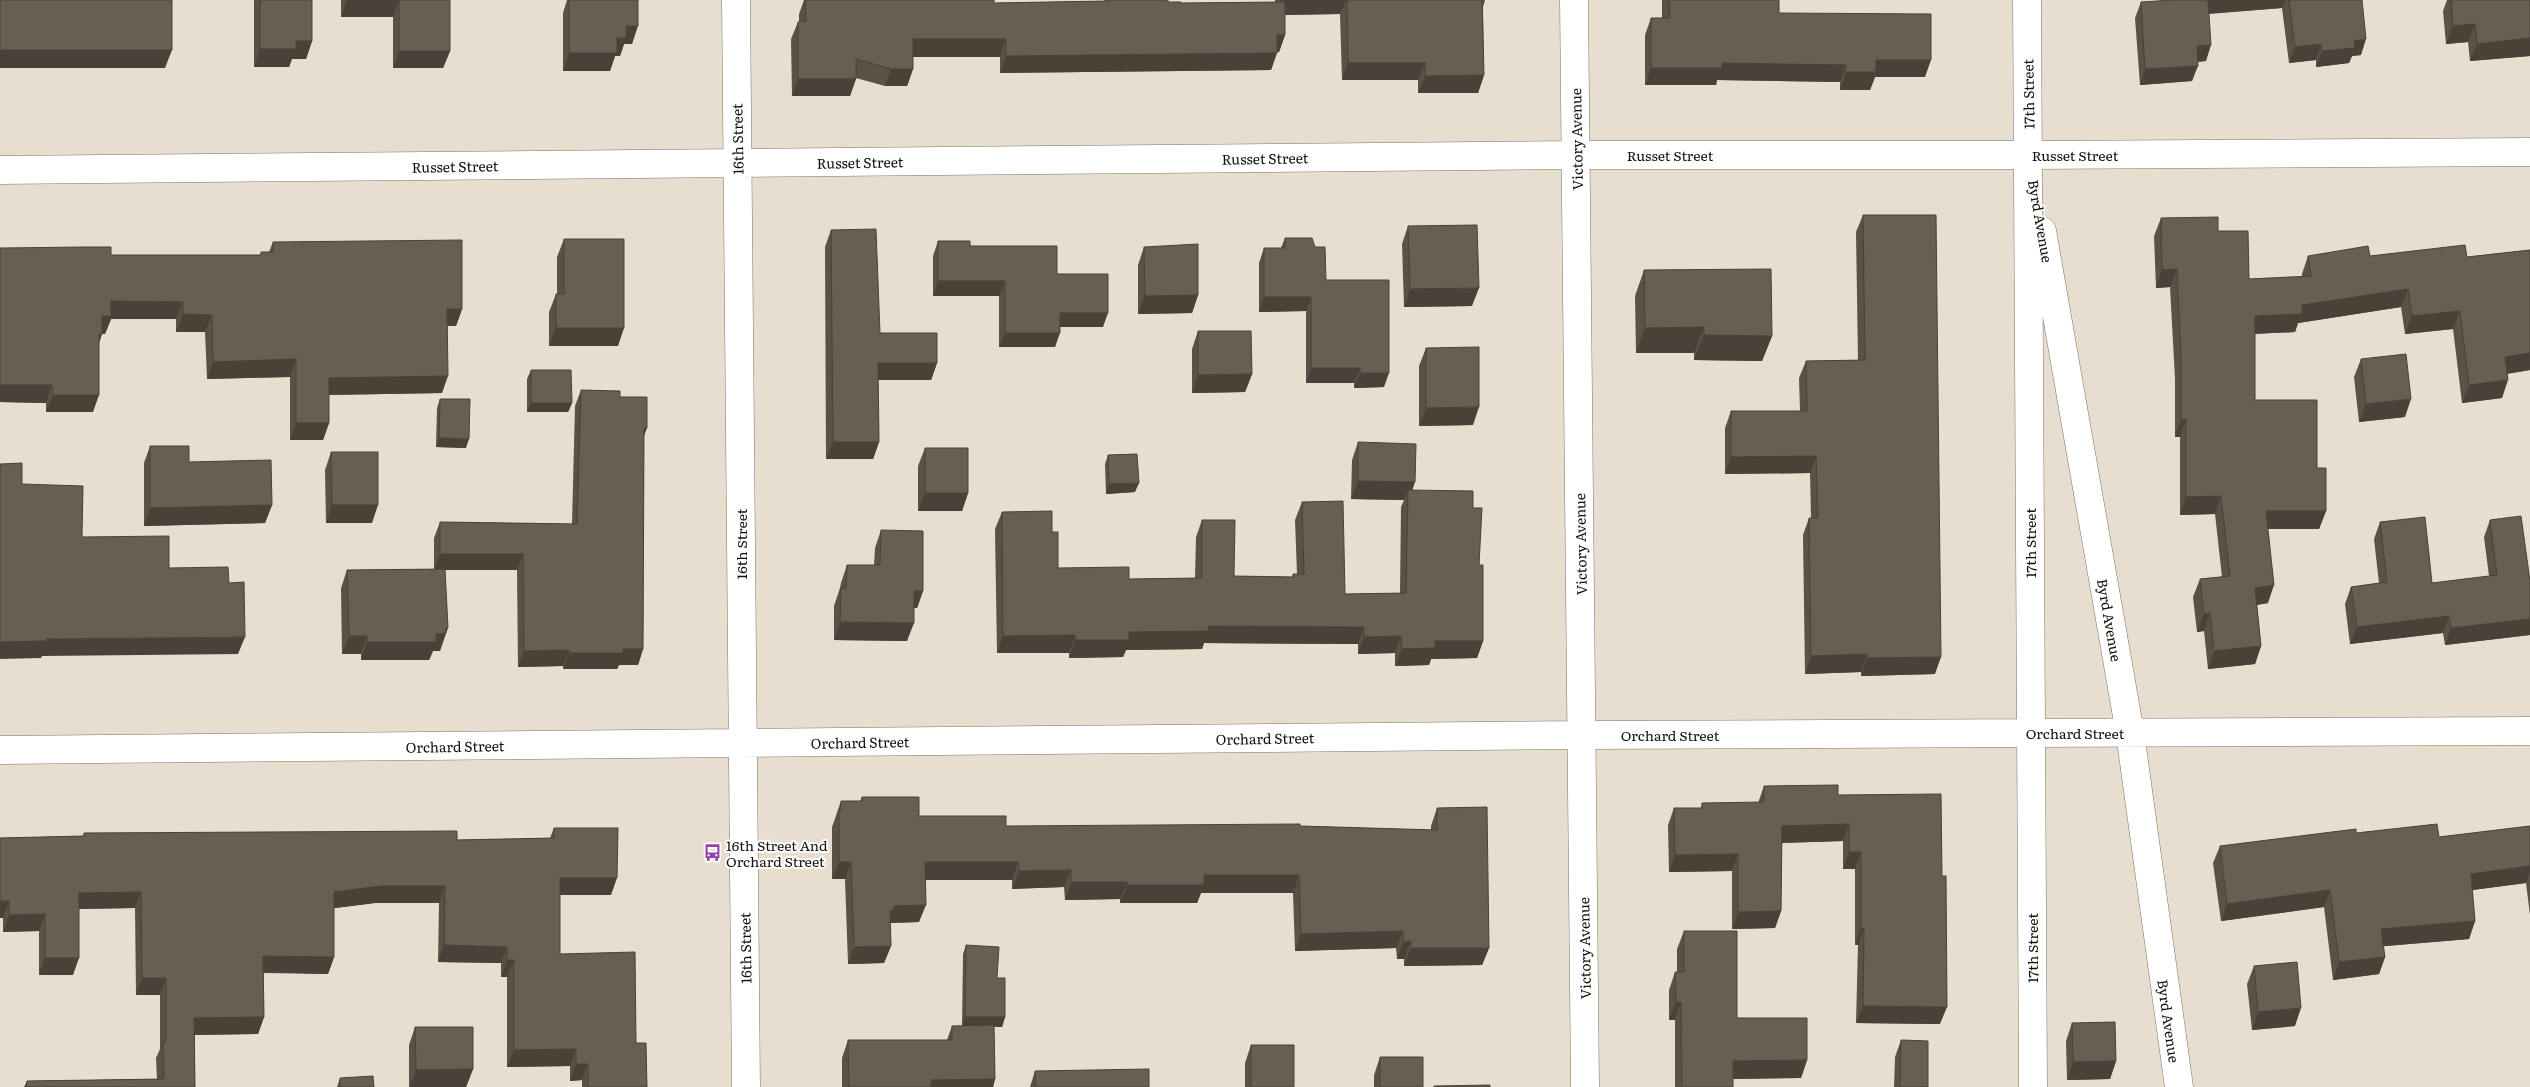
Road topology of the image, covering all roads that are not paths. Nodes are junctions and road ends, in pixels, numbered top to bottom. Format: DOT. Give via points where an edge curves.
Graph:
graph roads {
  1 [pos="736,0"];
  2 [pos="1574,0"];
  3 [pos="2027,0"];
  4 [pos="2530,152"];
  5 [pos="1576,155"];
  6 [pos="2030,156"];
  7 [pos="738,163"];
  8 [pos="0,170"];
  9 [pos="2530,731"];
  10 [pos="2030,733"];
  11 [pos="2130,733"];
  12 [pos="1582,735"];
  13 [pos="743,743"];
  14 [pos="0,750"];
  15 [pos="746,1087"];
  16 [pos="1585,1087"];
  17 [pos="2033,1087"];
  18 [pos="2178,1087"];
  1 -- 7 [label="street, 16th Street"];
  2 -- 5 [label="street, Victory Avenue"];
  3 -- 6 [label="street, 17th Street"];
  4 -- 6 [label="street, Russet Street"];
  5 -- 6 [label="street, Russet Street"];
  5 -- 7 [label="street, Russet Street"];
  5 -- 12 [label="street, Victory Avenue"];
  6 -- 10 [label="street, 17th Street"];
  6 -- 11 [label="street, Byrd Avenue"];
  7 -- 8 [label="street, Russet Street"];
  7 -- 13 [label="street, 16th Street"];
  9 -- 11 [label="street, Orchard Street"];
  10 -- 11 [label="street, Orchard Street"];
  10 -- 12 [label="street, Orchard Street"];
  10 -- 17 [label="street, 17th Street"];
  11 -- 18 [label="street, Byrd Avenue"];
  12 -- 13 [label="street, Orchard Street"];
  12 -- 16 [label="street, Victory Avenue"];
  13 -- 14 [label="street, Orchard Street"];
  13 -- 15 [label="street, 16th Street"];
}
